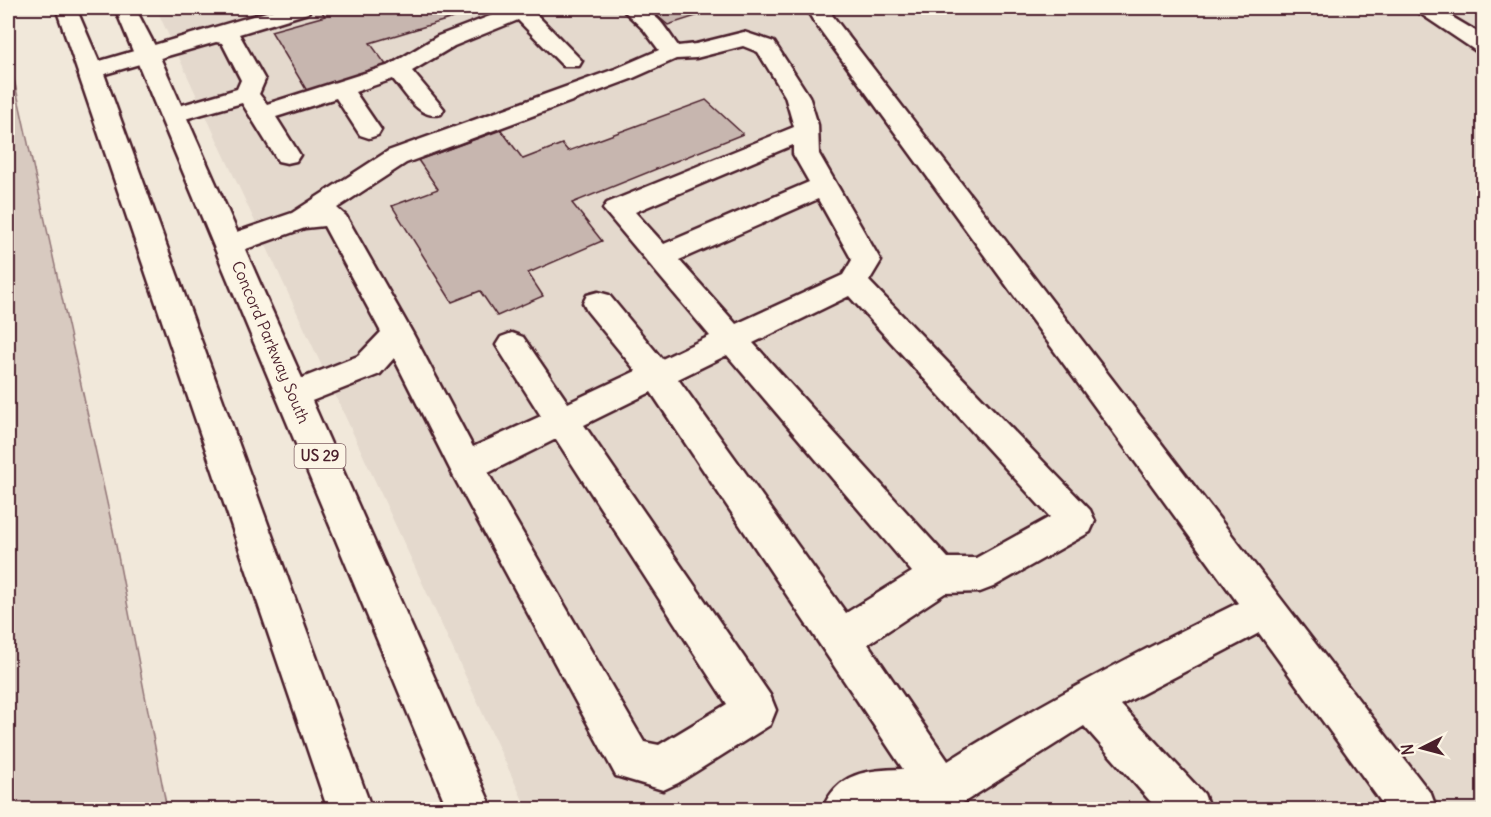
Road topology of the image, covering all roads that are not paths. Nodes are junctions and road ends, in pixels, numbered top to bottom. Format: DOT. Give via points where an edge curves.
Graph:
graph roads {
  1 [pos="66,8"];
  2 [pos="125,8"];
  3 [pos="300,8"];
  4 [pos="631,8"];
  5 [pos="1423,8"];
  6 [pos="524,9"];
  7 [pos="818,10"];
  8 [pos="215,35"];
  9 [pos="1484,46"];
  10 [pos="672,53"];
  11 [pos="148,54"];
  12 [pos="570,61"];
  13 [pos="398,70"];
  14 [pos="91,71"];
  15 [pos="341,88"];
  16 [pos="254,104"];
  17 [pos="432,109"];
  18 [pos="174,115"];
  19 [pos="369,130"];
  20 [pos="806,131"];
  21 [pos="287,155"];
  22 [pos="824,186"];
  23 [pos="302,219"];
  24 [pos="229,245"];
  25 [pos="660,258"];
  26 [pos="854,282"];
  27 [pos="598,303"];
  28 [pos="398,334"];
  29 [pos="731,339"];
  30 [pos="512,345"];
  31 [pos="657,375"];
  32 [pos="294,395"];
  33 [pos="562,421"];
  34 [pos="466,467"];
  35 [pos="939,576"];
  36 [pos="1266,609"];
  37 [pos="841,639"];
  38 [pos="1088,700"];
  39 [pos="937,800"];
  40 [pos="350,810"];
  41 [pos="471,810"];
  42 [pos="844,810"];
  43 [pos="1188,810"];
  44 [pos="1415,810"];
  1 -- 14 [label="main road"];
  2 -- 11 [label="main road, Concord Parkway South / US 29"];
  3 -- 8 [label="main road"];
  4 -- 10 [label="main road" via="652,25"];
  5 -- 9 [label="main road"];
  6 -- 12 [label="main road"];
  6 -- 13 [label="main road" via="446,40"];
  7 -- 36 [label="main road"];
  8 -- 11 [label="main road"];
  8 -- 16 [label="main road" via="230,37 253,80"];
  10 -- 20 [label="main road" via="744,39 766,47 797,96"];
  10 -- 23 [label="main road" via="397,156"];
  11 -- 14 [label="main road"];
  11 -- 18 [label="main road, Concord Parkway South / US 29"];
  13 -- 15 [label="main road"];
  13 -- 17 [label="main road"];
  14 -- 40 [label="main road"];
  15 -- 16 [label="main road"];
  15 -- 19 [label="main road"];
  16 -- 18 [label="main road"];
  16 -- 21 [label="main road"];
  18 -- 24 [label="main road, Concord Parkway South / US 29"];
  20 -- 22 [label="main road" via="806,154"];
  20 -- 25 [label="main road" via="617,209"];
  22 -- 25 [label="main road"];
  22 -- 26 [label="main road" via="867,261"];
  23 -- 24 [label="main road"];
  23 -- 28 [label="main road" via="332,216"];
  24 -- 32 [label="main road, Concord Parkway South / US 29"];
  25 -- 29 [label="main road"];
  26 -- 29 [label="main road"];
  26 -- 35 [label="main road" via="1077,521 980,575"];
  27 -- 31 [label="main road"];
  28 -- 32 [label="main road" via="369,365"];
  28 -- 34 [label="main road"];
  29 -- 31 [label="main road"];
  29 -- 35 [label="main road"];
  30 -- 33 [label="main road"];
  31 -- 33 [label="main road"];
  31 -- 37 [label="main road"];
  32 -- 41 [label="main road, Concord Parkway South / US 29"];
  33 -- 34 [label="main road"];
  33 -- 34 [label="main road" via="755,710 663,768 631,761"];
  35 -- 37 [label="main road"];
  36 -- 38 [label="main road"];
  36 -- 44 [label="main road"];
  37 -- 39 [label="main road"];
  38 -- 39 [label="main road" via="1031,733"];
  38 -- 43 [label="main road"];
  39 -- 42 [label="main road" via="866,792"];
}
